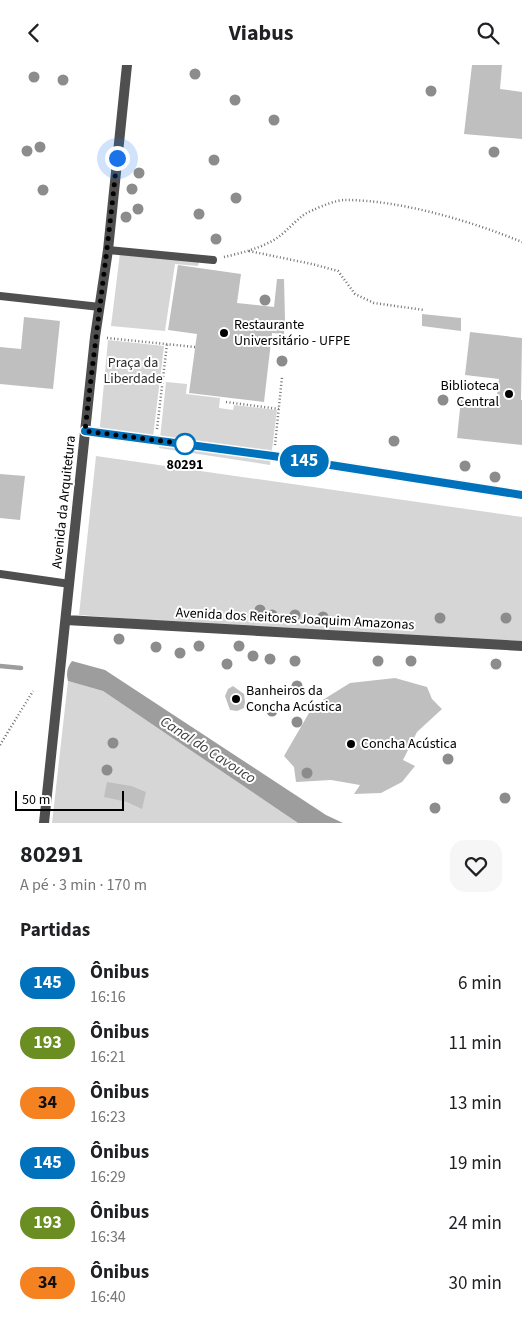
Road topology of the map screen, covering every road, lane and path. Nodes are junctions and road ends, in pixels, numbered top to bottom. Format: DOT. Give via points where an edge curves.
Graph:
graph roads {
  1 [pos="127,65"];
  2 [pos="522,241"];
  3 [pos="108,250"];
  4 [pos="247,251"];
  5 [pos="212,260"];
  6 [pos="0,296"];
  7 [pos="100,307"];
  8 [pos="424,310"];
  9 [pos="95,337"];
  10 [pos="167,344"];
  11 [pos="195,347"];
  12 [pos="282,377"];
  13 [pos="226,403"];
  14 [pos="279,409"];
  15 [pos="85,431"];
  16 [pos="156,440"];
  17 [pos="273,456"];
  18 [pos="522,495"];
  19 [pos="0,574"];
  20 [pos="70,584"];
  21 [pos="66,620"];
  22 [pos="522,646"];
  23 [pos="33,691"];
  24 [pos="0,745"];
  25 [pos="44,823"];
  1 -- 3 [label="street, Avenida da Arquitetura"];
  2 -- 4 [label="path" via="487,227 425,211 343,200 310,211 276,238"];
  3 -- 5 [label="lane"];
  3 -- 7 [label="street, Avenida da Arquitetura"];
  4 -- 5 [label="path"];
  4 -- 8 [label="path" via="338,271 355,294 374,303"];
  6 -- 7 [label="lane"];
  7 -- 9 [label="street, Avenida da Arquitetura"];
  9 -- 10 [label="path"];
  9 -- 15 [label="street, Avenida da Arquitetura"];
  10 -- 11 [label="path"];
  10 -- 16 [label="path"];
  12 -- 14 [label="path"];
  13 -- 14 [label="path"];
  14 -- 17 [label="path"];
  15 -- 16 [label="street"];
  15 -- 20 [label="street, Avenida da Arquitetura"];
  16 -- 17 [label="street"];
  17 -- 18 [label="street"];
  19 -- 20 [label="lane"];
  20 -- 21 [label="street, Avenida da Arquitetura"];
  21 -- 22 [label="street, Avenida dos Reitores Joaquim Amazonas"];
  21 -- 25 [label="street, Avenida da Arquitetura"];
  23 -- 24 [label="path"];
}
